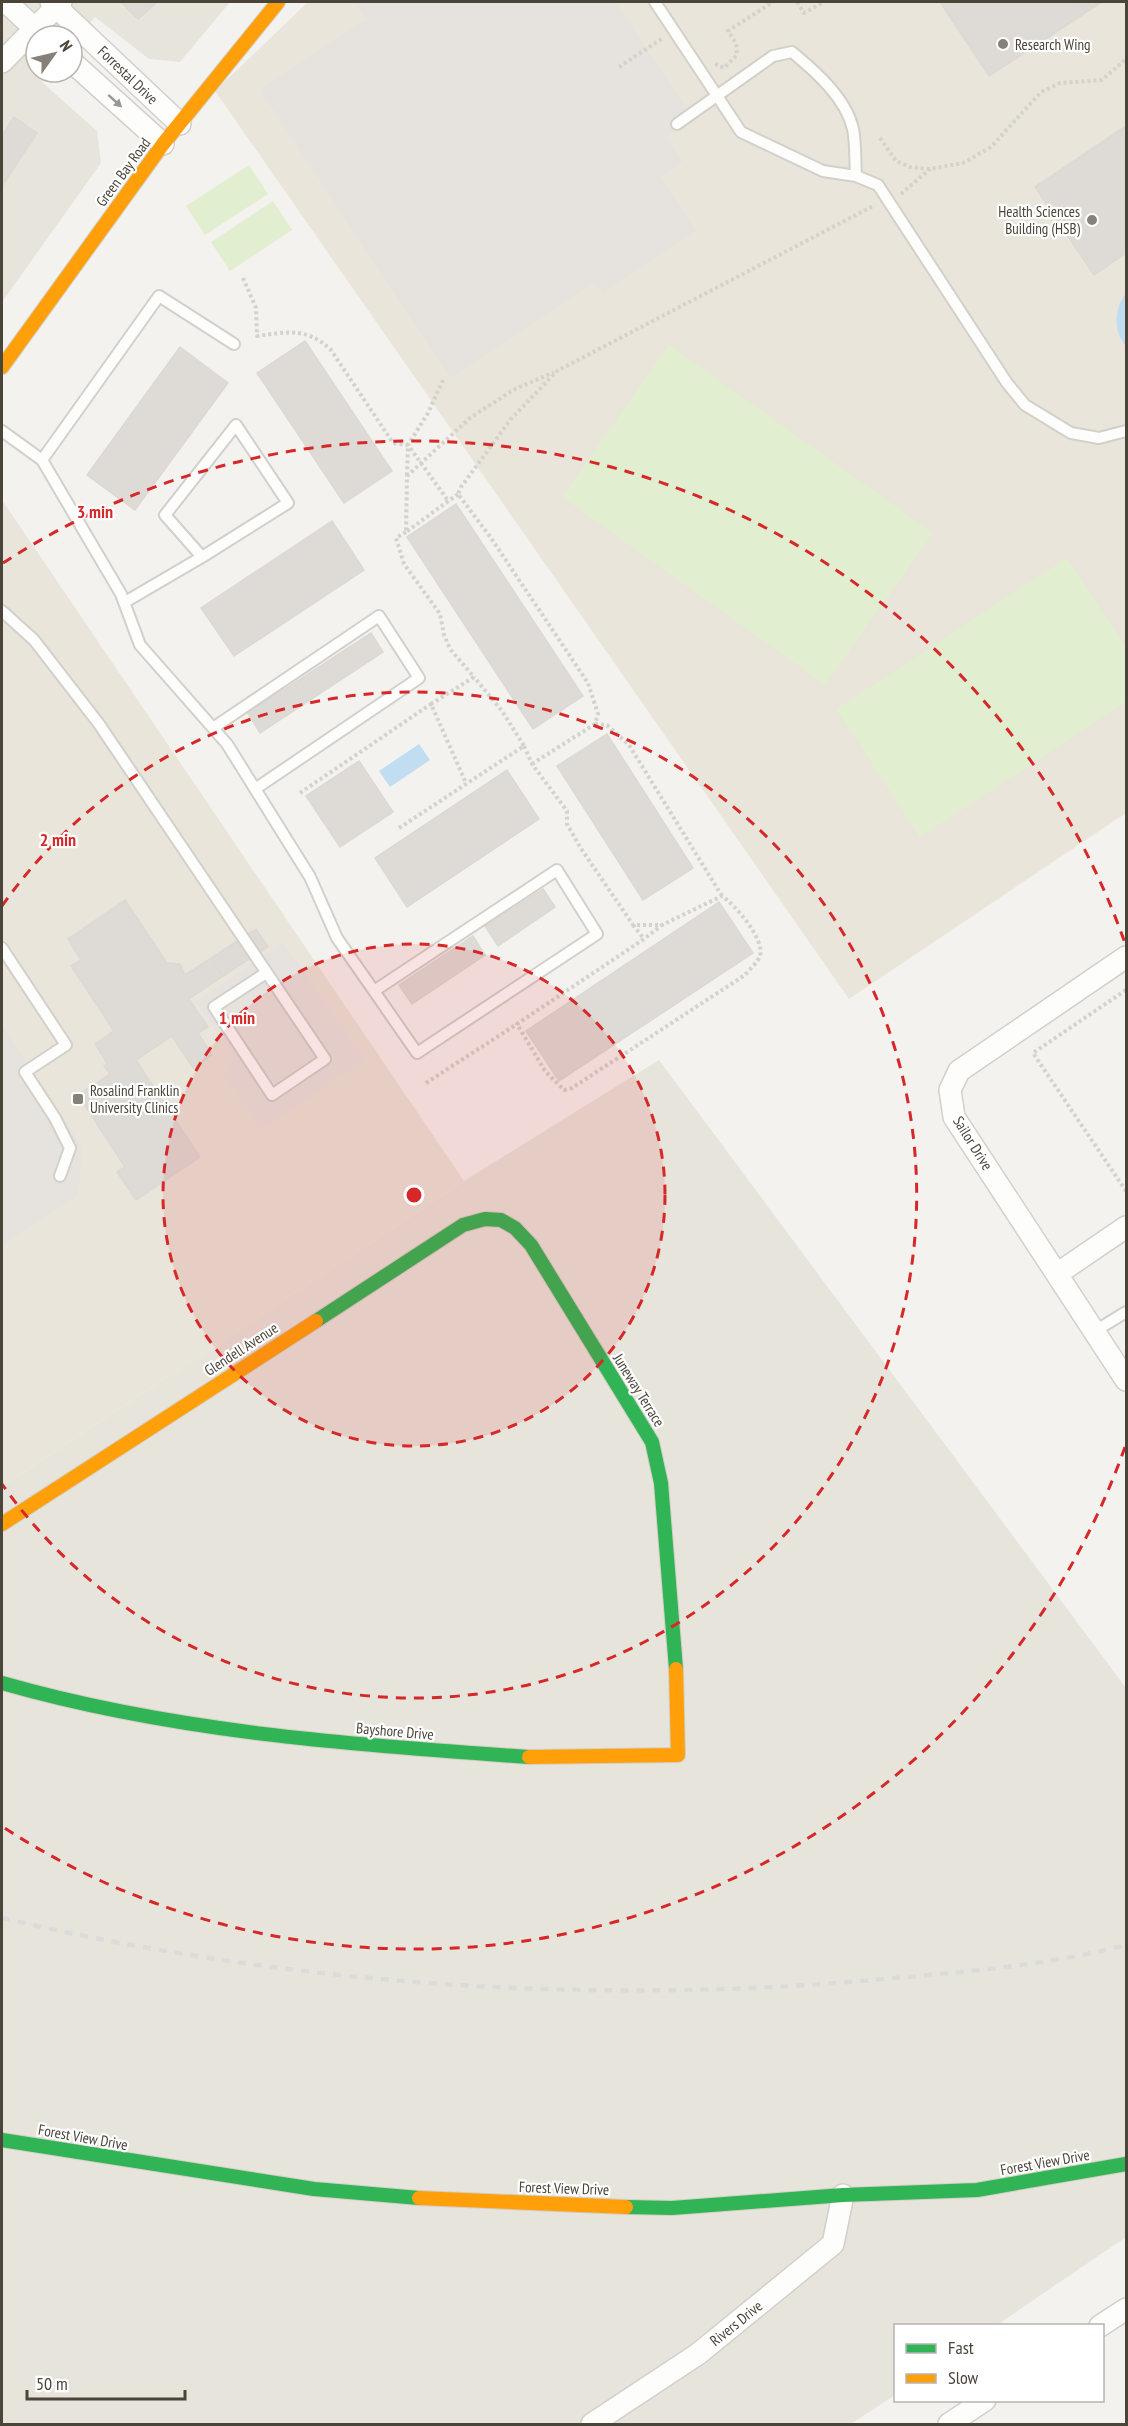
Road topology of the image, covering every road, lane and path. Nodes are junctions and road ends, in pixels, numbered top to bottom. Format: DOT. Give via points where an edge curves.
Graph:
graph roads {
  1 [pos="6,2"];
  2 [pos="278,2"];
  3 [pos="655,2"];
  4 [pos="773,2"];
  5 [pos="797,2"];
  6 [pos="824,2"];
  7 [pos="56,3"];
  8 [pos="30,24"];
  9 [pos="44,24"];
  10 [pos="24,44"];
  11 [pos="1126,59"];
  12 [pos="2,62"];
  13 [pos="712,63"];
  14 [pos="84,73"];
  15 [pos="717,97"];
  16 [pos="180,123"];
  17 [pos="677,124"];
  18 [pos="880,138"];
  19 [pos="164,144"];
  20 [pos="930,169"];
  21 [pos="856,176"];
  22 [pos="888,199"];
  23 [pos="243,278"];
  24 [pos="234,344"];
  25 [pos="2,367"];
  26 [pos="557,371"];
  27 [pos="443,380"];
  28 [pos="2,431"];
  29 [pos="1126,431"];
  30 [pos="408,445"];
  31 [pos="42,460"];
  32 [pos="421,464"];
  33 [pos="407,476"];
  34 [pos="458,494"];
  35 [pos="450,502"];
  36 [pos="406,532"];
  37 [pos="202,557"];
  38 [pos="124,602"];
  39 [pos="2,611"];
  40 [pos="474,677"];
  41 [pos="431,704"];
  42 [pos="595,724"];
  43 [pos="213,728"];
  44 [pos="524,746"];
  45 [pos="532,764"];
  46 [pos="466,783"];
  47 [pos="255,789"];
  48 [pos="300,794"];
  49 [pos="399,828"];
  50 [pos="722,896"];
  51 [pos="633,925"];
  52 [pos="662,925"];
  53 [pos="644,939"];
  54 [pos="2,948"];
  55 [pos="1126,957"];
  56 [pos="266,973"];
  57 [pos="1126,990"];
  58 [pos="374,991"];
  59 [pos="517,1024"];
  60 [pos="426,1083"];
  61 [pos="60,1176"];
  62 [pos="1126,1191"];
  63 [pos="505,1221"];
  64 [pos="1126,1227"];
  65 [pos="1058,1274"];
  66 [pos="1126,1312"];
  67 [pos="1095,1331"];
  68 [pos="1126,1380"];
  69 [pos="2,1524"];
  70 [pos="674,1643"];
  71 [pos="2,1683"];
  72 [pos="2,2139"];
  73 [pos="1126,2164"];
  74 [pos="843,2194"];
  75 [pos="1126,2309"];
  76 [pos="1102,2324"];
  77 [pos="982,2402"];
  78 [pos="592,2424"];
  79 [pos="949,2424"];
  1 -- 8 [label="street"];
  2 -- 16 [label="street, Green Bay Road"];
  3 -- 15 [label="lane"];
  4 -- 13 [label="path" via="728,31 736,43 737,55 724,68"];
  5 -- 6 [label="path" via="804,14"];
  7 -- 9 [label="street"];
  7 -- 16 [label="street, Forrestal Drive"];
  10 -- 12 [label="street"];
  11 -- 20 [label="path" via="1102,80 1060,83 1041,92 991,147 963,163"];
  14 -- 19 [label="street, Forrestal Drive, one-way"];
  15 -- 17 [label="lane"];
  15 -- 21 [label="lane" via="741,132 824,171"];
  15 -- 21 [label="lane" via="773,56 792,52 819,75 843,107 853,127"];
  16 -- 19 [label="street, Green Bay Road"];
  18 -- 20 [label="path" via="896,161"];
  19 -- 25 [label="street, Green Bay Road"];
  20 -- 22 [label="path" via="902,194"];
  21 -- 22 [label="lane" via="878,185"];
  22 -- 26 [label="path"];
  22 -- 29 [label="lane" via="1025,405 1071,433 1100,438"];
  23 -- 30 [label="path" via="256,308 257,336 299,332 318,338 331,350 393,443"];
  24 -- 31 [label="lane" via="159,296"];
  26 -- 32 [label="path" via="513,390 470,418"];
  26 -- 34 [label="path" via="510,419"];
  27 -- 30 [label="path"];
  28 -- 31 [label="lane"];
  30 -- 32 [label="path"];
  30 -- 33 [label="path"];
  31 -- 38 [label="lane"];
  32 -- 33 [label="path"];
  32 -- 35 [label="path"];
  33 -- 36 [label="path"];
  34 -- 35 [label="path"];
  34 -- 42 [label="path" via="588,683 598,714"];
  35 -- 36 [label="path"];
  36 -- 40 [label="path" via="396,538 404,564 437,608 450,649"];
  37 -- 37 [label="lane" via="288,503 236,425 165,515"];
  37 -- 38 [label="lane"];
  38 -- 43 [label="lane" via="140,645"];
  39 -- 56 [label="lane" via="34,640 99,724"];
  40 -- 41 [label="path"];
  40 -- 44 [label="path"];
  41 -- 46 [label="path"];
  41 -- 48 [label="path"];
  42 -- 45 [label="path"];
  42 -- 50 [label="path" via="608,725 629,745"];
  43 -- 47 [label="lane"];
  43 -- 47 [label="lane" via="380,616 420,678"];
  44 -- 45 [label="path"];
  44 -- 46 [label="path"];
  45 -- 51 [label="path" via="567,811 567,824 575,839"];
  46 -- 49 [label="path"];
  47 -- 58 [label="lane" via="310,877 337,938"];
  50 -- 52 [label="path"];
  50 -- 59 [label="path" via="735,906 760,943 760,956 745,975 572,1088 564,1090 556,1084"];
  51 -- 52 [label="path"];
  51 -- 53 [label="path"];
  52 -- 53 [label="path"];
  53 -- 59 [label="path"];
  54 -- 61 [label="lane" via="66,1045 25,1072 70,1148"];
  55 -- 65 [label="street, Sailor Drive" via="959,1071 950,1090 954,1117"];
  56 -- 56 [label="lane" via="214,1007 272,1095 325,1059"];
  57 -- 62 [label="path" via="1033,1053"];
  58 -- 58 [label="lane" via="417,1053 597,934 557,870"];
  59 -- 60 [label="path"];
  63 -- 69 [label="street, Glendell Avenue" via="488,1217 463,1225"];
  63 -- 70 [label="street, Juneway Terrace" via="514,1225 531,1245 652,1442 661,1483"];
  64 -- 65 [label="street"];
  65 -- 67 [label="street, Sailor Drive"];
  66 -- 67 [label="lane"];
  67 -- 68 [label="street, Sailor Drive"];
  70 -- 71 [label="street, Bayshore Drive" via="678,1755 544,1758 280,1737 69,1702"];
  72 -- 74 [label="street, Forest View Drive" via="314,2189 465,2202 672,2208"];
  73 -- 74 [label="street, Forest View Drive" via="977,2190"];
  74 -- 78 [label="street, Rivers Drive" via="833,2244 698,2354"];
  75 -- 76 [label="street"];
  77 -- 79 [label="street"];
}
